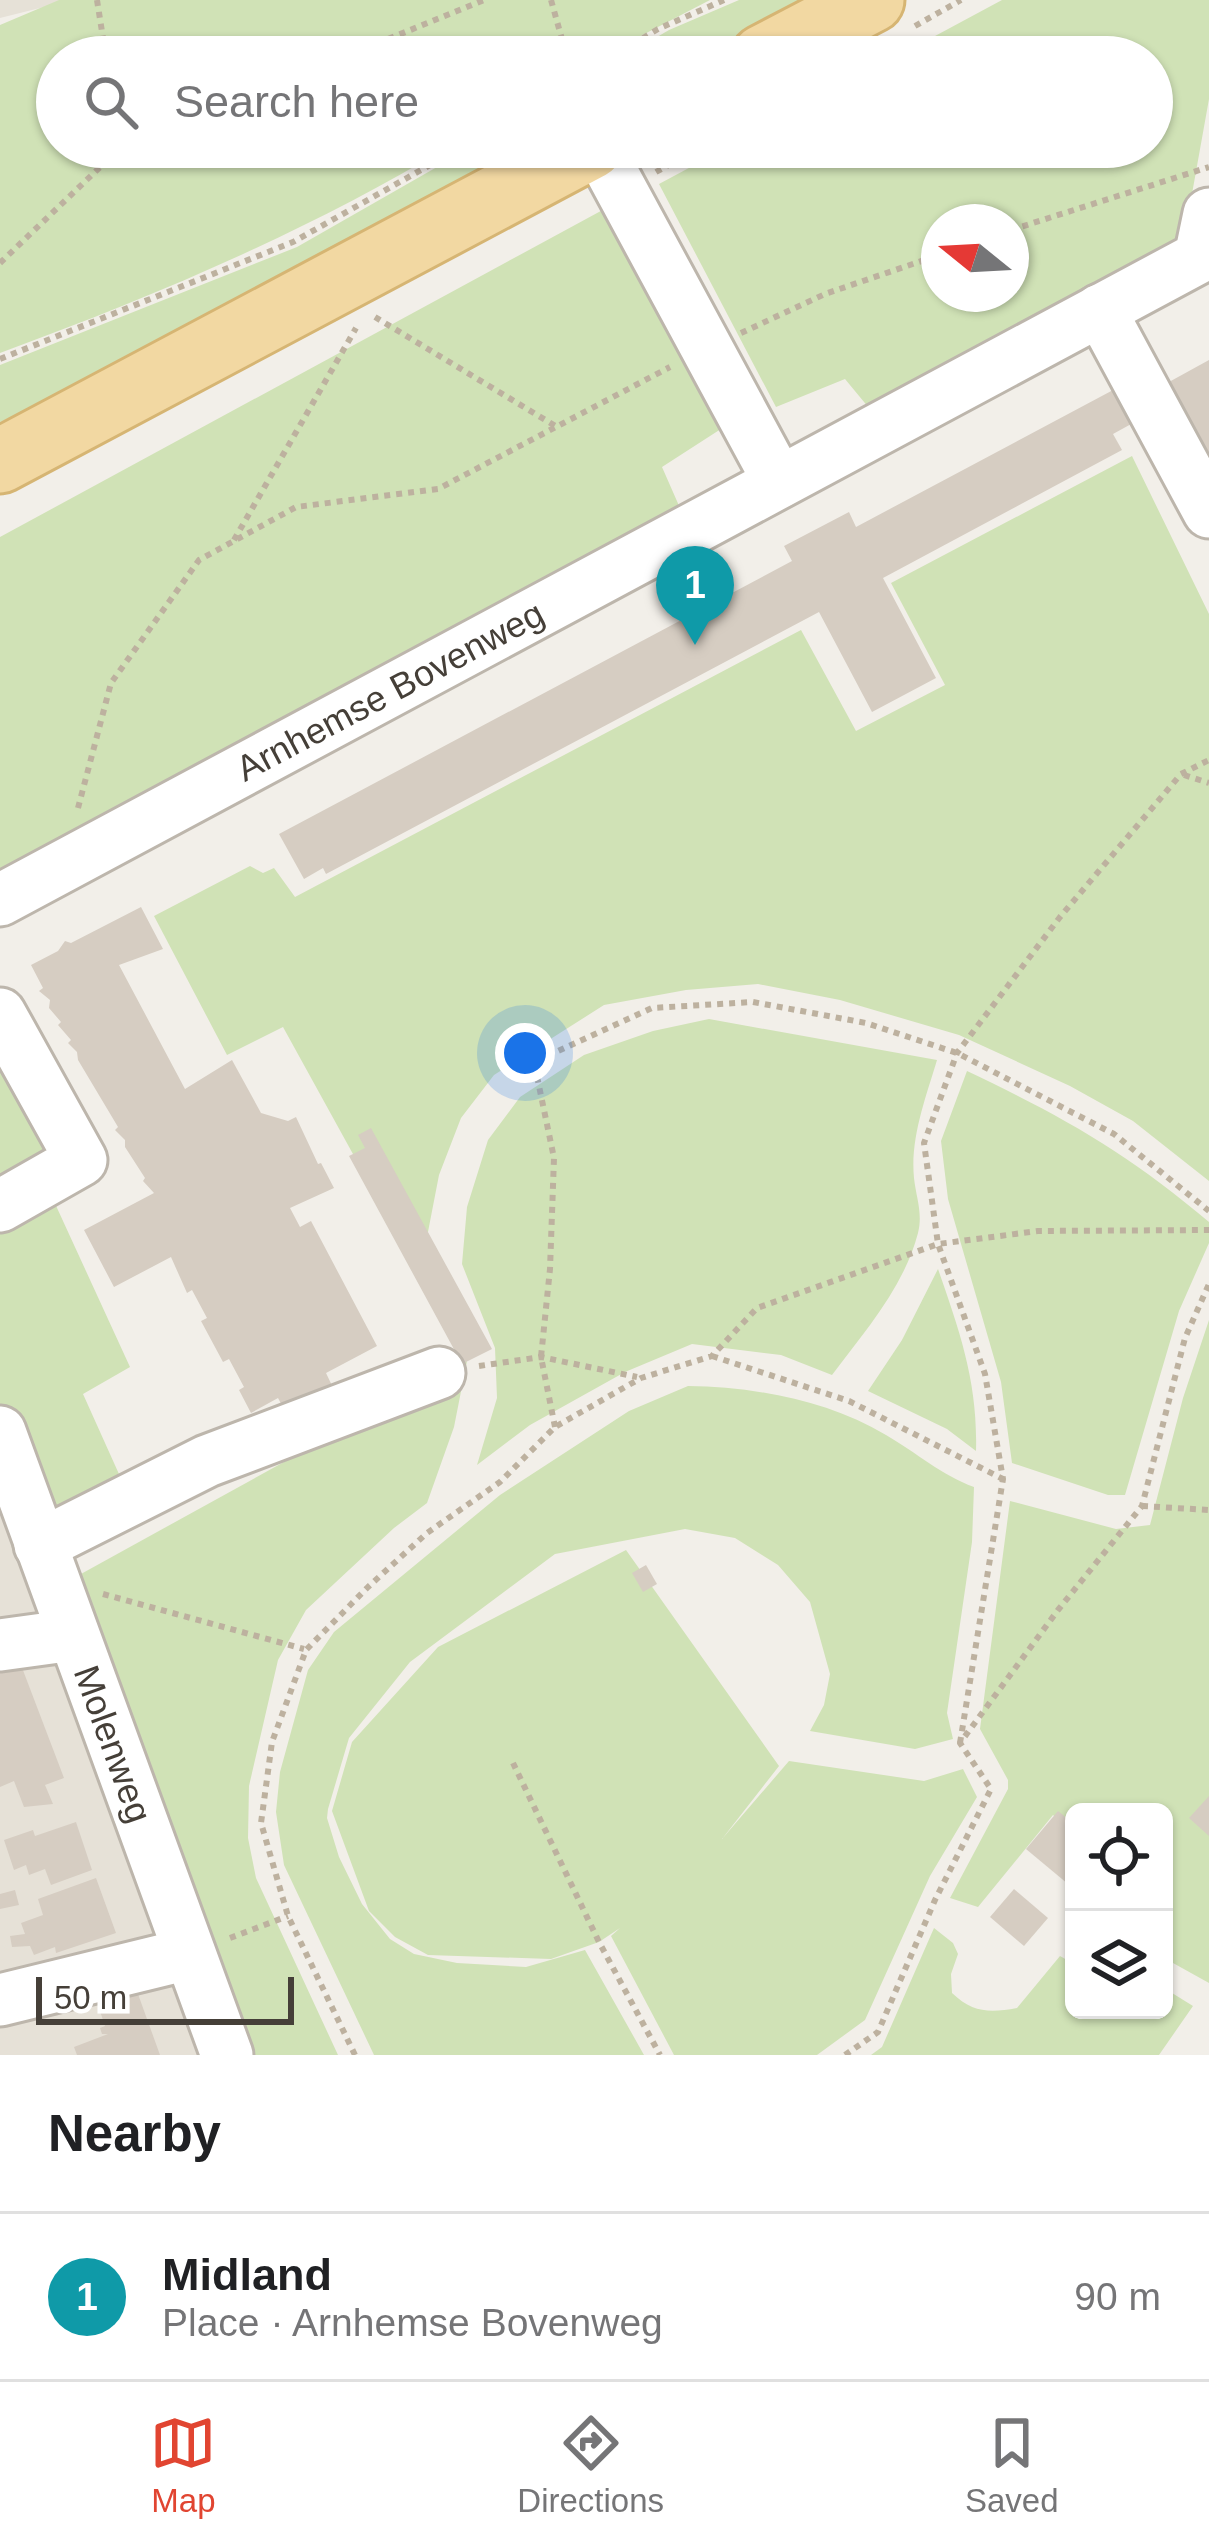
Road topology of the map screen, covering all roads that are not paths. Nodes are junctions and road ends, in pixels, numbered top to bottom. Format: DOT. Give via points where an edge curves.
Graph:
graph roads {
  1 [pos="872,0"];
  2 [pos="803,36"];
  3 [pos="555,168"];
  4 [pos="607,168"];
  5 [pos="1206,248"];
  6 [pos="1100,310"];
  7 [pos="0,461"];
  8 [pos="779,482"];
  9 [pos="1209,512"];
  10 [pos="0,899"];
  11 [pos="0,1014"];
  12 [pos="0,1206"];
  13 [pos="440,1373"];
  14 [pos="0,1432"];
  15 [pos="47,1563"];
  16 [pos="73,1635"];
  17 [pos="0,1645"];
  18 [pos="188,1954"];
  19 [pos="0,2000"];
  20 [pos="227,2055"];
  1 -- 2 [label="main road"];
  3 -- 7 [label="main road"];
  4 -- 8 [label="street"];
  5 -- 6 [label="street, Arnhemse Bovenweg"];
  6 -- 8 [label="street, Arnhemse Bovenweg"];
  6 -- 9 [label="street"];
  8 -- 10 [label="street, Arnhemse Bovenweg"];
  11 -- 12 [label="street" via="80,1160"];
  13 -- 15 [label="street" via="207,1461"];
  14 -- 15 [label="street, Molenweg"];
  15 -- 16 [label="street, Molenweg"];
  16 -- 17 [label="street"];
  16 -- 18 [label="street, Molenweg"];
  18 -- 19 [label="street"];
  18 -- 20 [label="street, Molenweg"];
}
